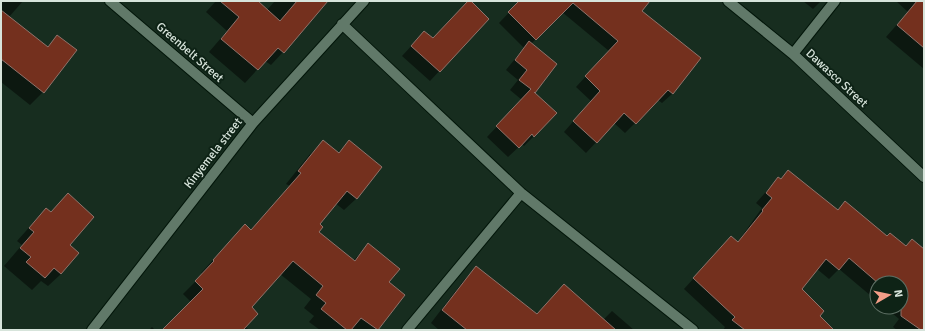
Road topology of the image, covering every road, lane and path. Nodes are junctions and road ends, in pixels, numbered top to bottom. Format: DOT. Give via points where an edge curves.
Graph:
graph roads {
  1 [pos="110,1"];
  2 [pos="364,1"];
  3 [pos="728,1"];
  4 [pos="835,1"];
  5 [pos="342,24"];
  6 [pos="793,54"];
  7 [pos="253,123"];
  8 [pos="924,177"];
  9 [pos="521,193"];
  10 [pos="92,330"];
  11 [pos="407,330"];
  12 [pos="693,330"];
  1 -- 7 [label="street, Greenbelt Street"];
  2 -- 5 [label="street, Kinyemela street"];
  3 -- 6 [label="street, Dawasco Street"];
  4 -- 6 [label="street"];
  5 -- 7 [label="street, Kinyemela street"];
  5 -- 9 [label="street"];
  6 -- 8 [label="street, Dawasco Street"];
  7 -- 10 [label="street, Kinyemela street"];
  9 -- 11 [label="street"];
  9 -- 12 [label="street"];
}
